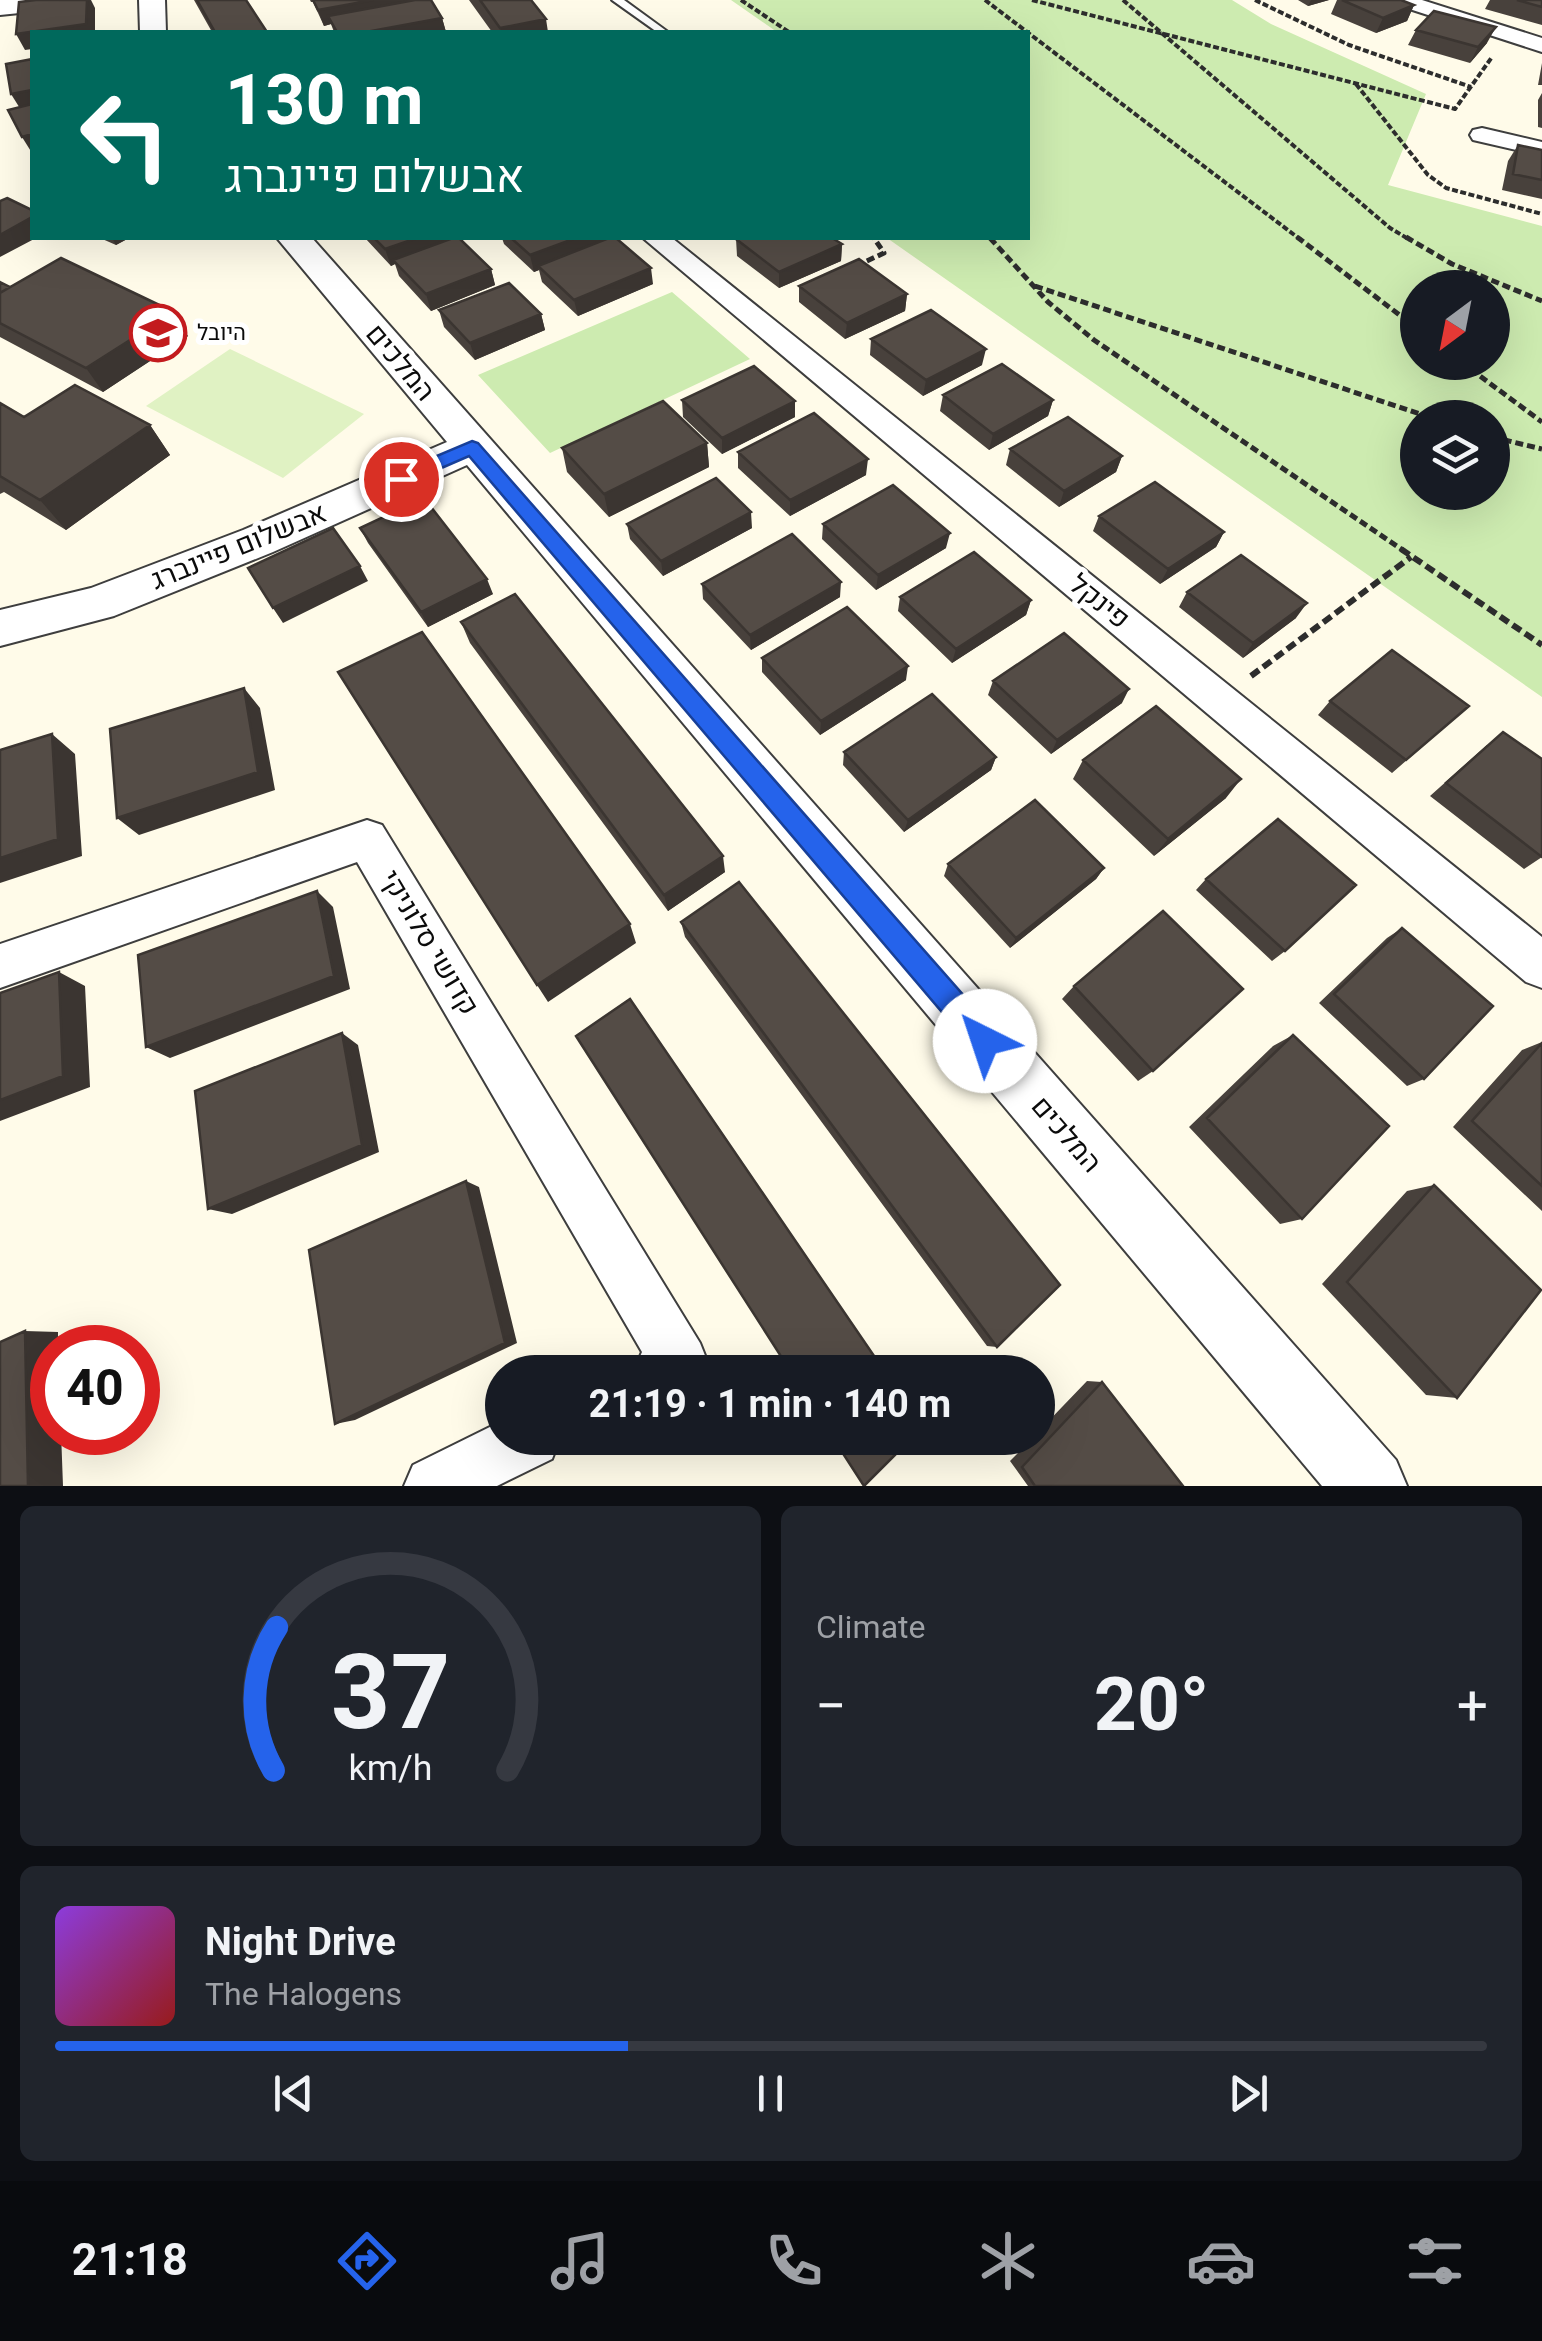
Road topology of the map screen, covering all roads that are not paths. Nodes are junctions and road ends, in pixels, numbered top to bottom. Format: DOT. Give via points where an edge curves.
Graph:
graph roads {
  1 [pos="69,0"];
  2 [pos="152,0"];
  3 [pos="617,0"];
  4 [pos="1401,0"];
  5 [pos="0,7"];
  6 [pos="153,30"];
  7 [pos="660,30"];
  8 [pos="1542,45"];
  9 [pos="1482,135"];
  10 [pos="1542,149"];
  11 [pos="296,240"];
  12 [pos="658,240"];
  13 [pos="472,448"];
  14 [pos="0,628"];
  15 [pos="0,966"];
  16 [pos="1542,966"];
  17 [pos="675,1355"];
  18 [pos="497,1455"];
  19 [pos="434,1486"];
  20 [pos="1370,1486"];
  1 -- 5 [label="street"];
  2 -- 6 [label="street"];
  3 -- 7 [label="lane"];
  4 -- 8 [label="street"];
  9 -- 10 [label="street"];
  11 -- 13 [label="street, המלכים"];
  12 -- 16 [label="street, פינקל"];
  13 -- 14 [label="street, אבשלום פיינברג" via="116,598"];
  13 -- 20 [label="street, המלכים"];
  15 -- 17 [label="street, קדושי סלוניקי" via="367,839"];
  18 -- 19 [label="street"];
}
